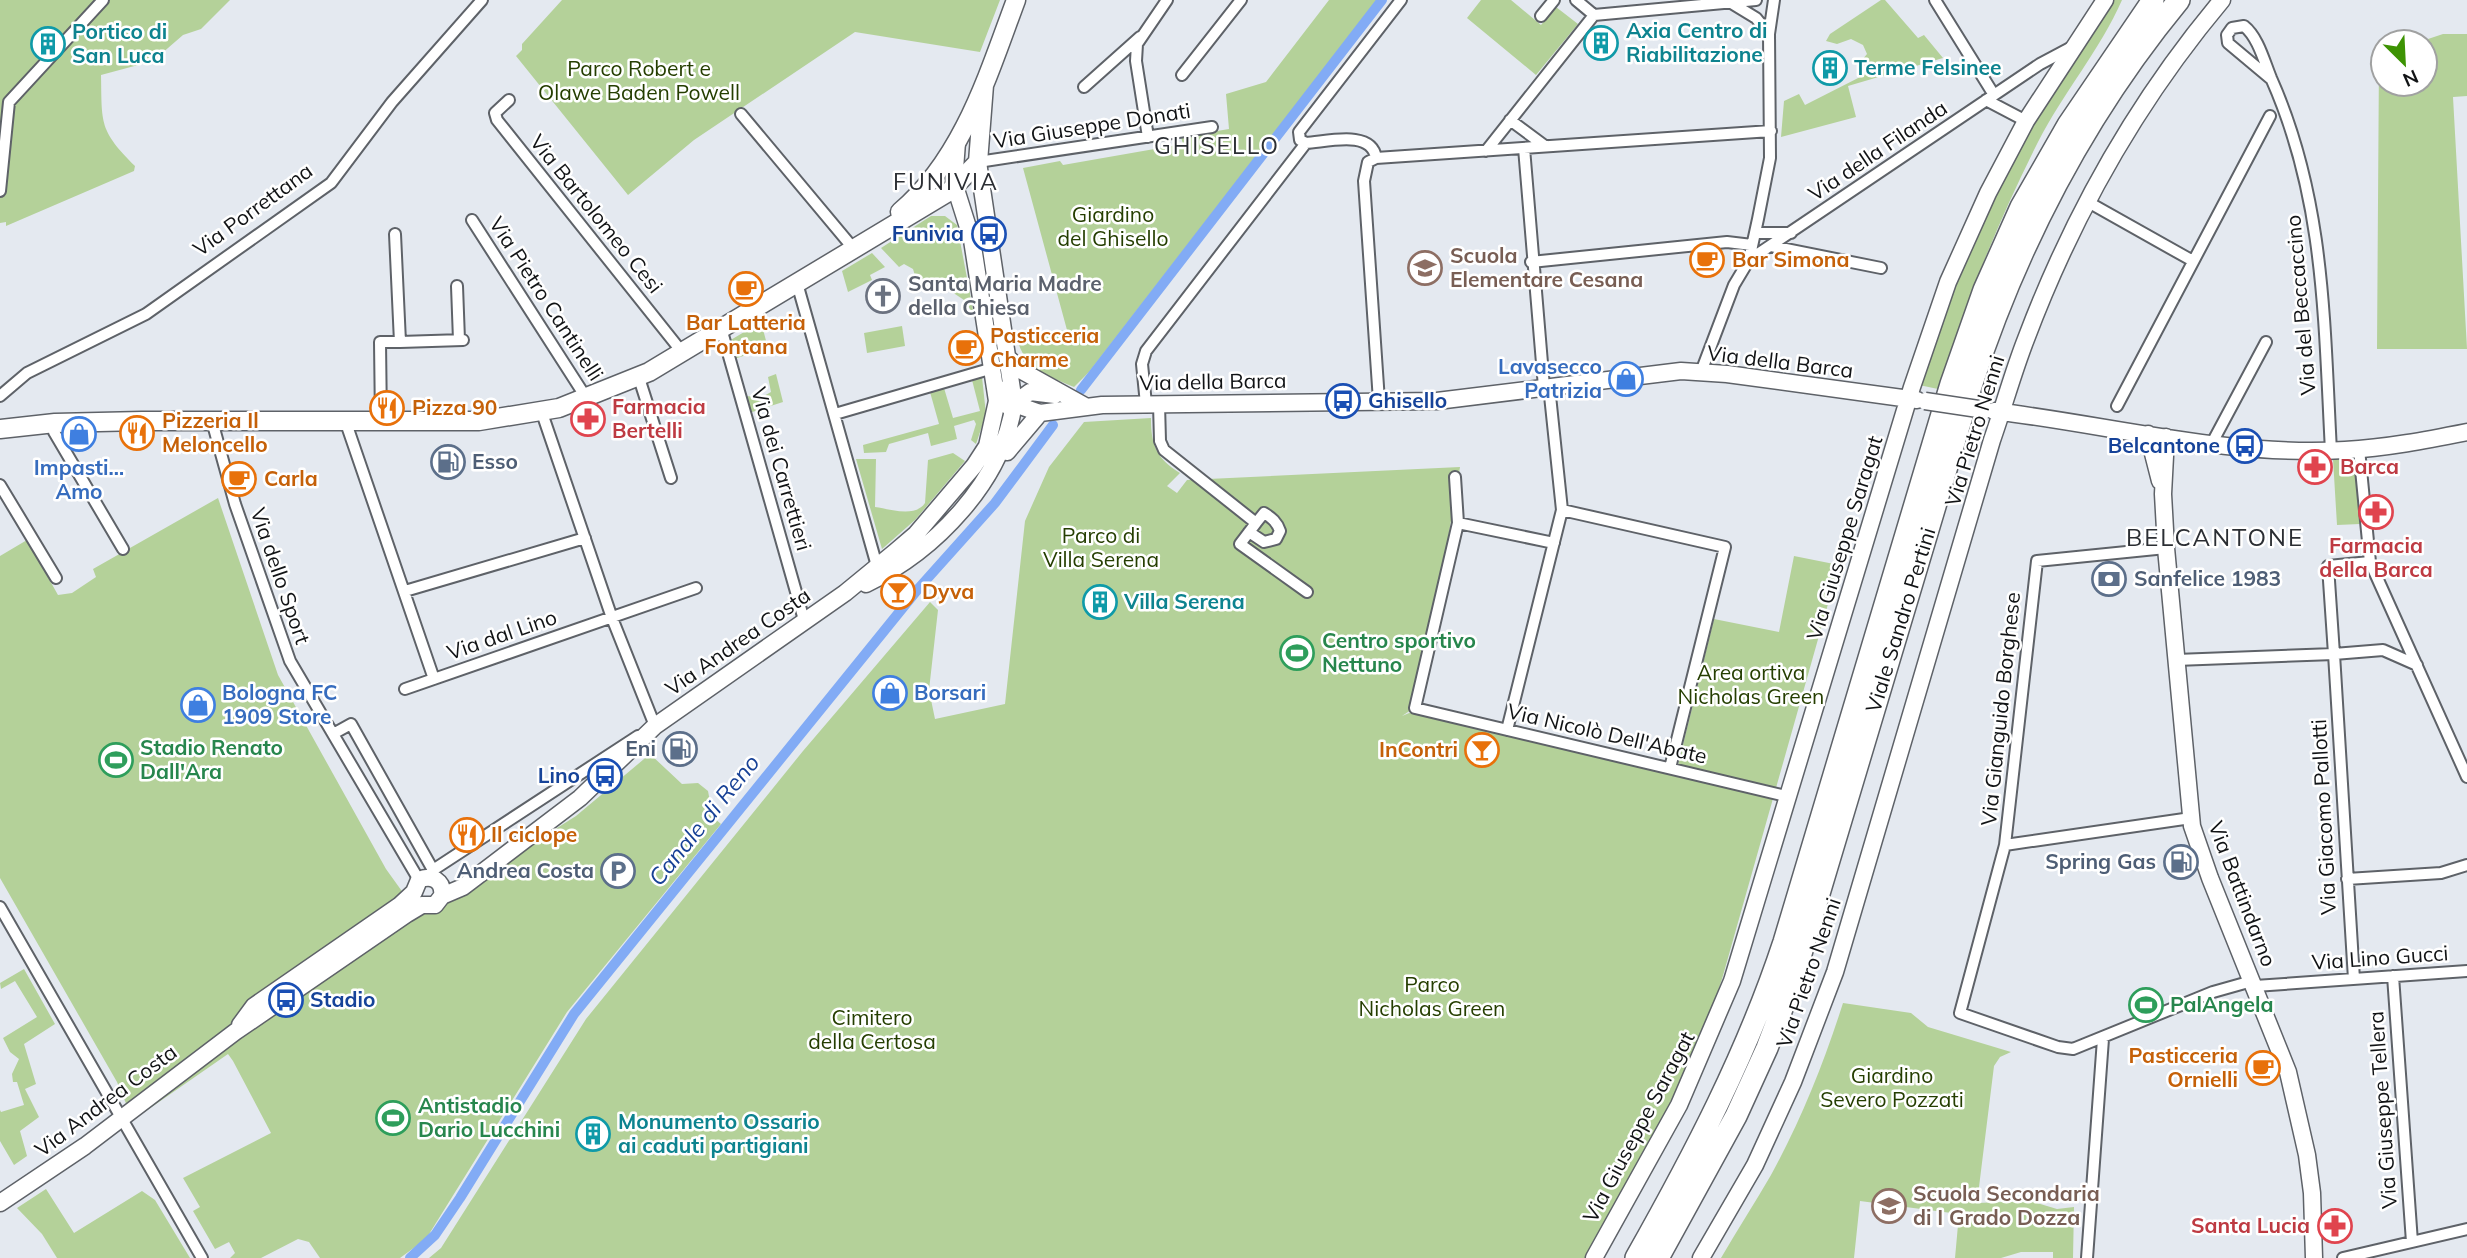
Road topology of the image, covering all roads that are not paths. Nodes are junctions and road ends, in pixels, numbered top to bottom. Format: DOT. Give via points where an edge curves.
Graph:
graph roads {
  1 [pos="103,0"];
  2 [pos="482,0"];
  3 [pos="1016,0"];
  4 [pos="1167,0"];
  5 [pos="1241,0"];
  6 [pos="1401,0"];
  7 [pos="1554,0"];
  8 [pos="1576,0"];
  9 [pos="1756,0"];
  10 [pos="1774,0"];
  11 [pos="1935,0"];
  12 [pos="2105,0"];
  13 [pos="2179,0"];
  14 [pos="2185,0"];
  15 [pos="2222,0"];
  16 [pos="1733,4"];
  17 [pos="2151,9"];
  18 [pos="1594,15"];
  19 [pos="1541,16"];
  20 [pos="1769,34"];
  21 [pos="1140,37"];
  22 [pos="2072,47"];
  23 [pos="1182,75"];
  24 [pos="2272,79"];
  25 [pos="985,85"];
  26 [pos="1084,87"];
  27 [pos="1990,98"];
  28 [pos="509,100"];
  29 [pos="741,114"];
  30 [pos="2270,116"];
  31 [pos="1510,120"];
  32 [pos="2026,121"];
  33 [pos="1212,127"];
  34 [pos="1771,131"];
  35 [pos="1148,138"];
  36 [pos="958,139"];
  37 [pos="1306,143"];
  38 [pos="1545,146"];
  39 [pos="1524,148"];
  40 [pos="1486,151"];
  41 [pos="1376,158"];
  42 [pos="978,162"];
  43 [pos="955,187"];
  44 [pos="0,191"];
  45 [pos="2088,202"];
  46 [pos="472,220"];
  47 [pos="880,231"];
  48 [pos="1755,233"];
  49 [pos="1792,233"];
  50 [pos="395,234"];
  51 [pos="1752,245"];
  52 [pos="1770,246"];
  53 [pos="853,248"];
  54 [pos="1799,253"];
  55 [pos="1749,260"];
  56 [pos="2193,261"];
  57 [pos="1531,262"];
  58 [pos="1881,268"];
  59 [pos="797,283"];
  60 [pos="457,286"];
  61 [pos="721,328"];
  62 [pos="400,342"];
  63 [pos="2266,342"];
  64 [pos="682,352"];
  65 [pos="1009,358"];
  66 [pos="993,369"];
  67 [pos="1701,372"];
  68 [pos="639,377"];
  69 [pos="995,386"];
  70 [pos="1546,386"];
  71 [pos="0,396"];
  72 [pos="1064,396"];
  73 [pos="587,399"];
  74 [pos="1917,400"];
  75 [pos="1379,401"];
  76 [pos="1014,403"];
  77 [pos="1153,404"];
  78 [pos="1085,406"];
  79 [pos="2117,406"];
  80 [pos="2002,412"];
  81 [pos="541,413"];
  82 [pos="1040,413"];
  83 [pos="835,414"];
  84 [pos="996,418"];
  85 [pos="212,421"];
  86 [pos="381,422"];
  87 [pos="55,423"];
  88 [pos="346,423"];
  89 [pos="0,429"];
  90 [pos="2467,432"];
  91 [pos="2148,434"];
  92 [pos="2166,437"];
  93 [pos="2212,443"];
  94 [pos="2359,449"];
  95 [pos="2331,451"];
  96 [pos="996,465"];
  97 [pos="1455,477"];
  98 [pos="671,478"];
  99 [pos="0,485"];
  100 [pos="2163,494"];
  101 [pos="1562,510"];
  102 [pos="1458,523"];
  103 [pos="584,538"];
  104 [pos="1554,543"];
  105 [pos="2166,548"];
  106 [pos="123,549"];
  107 [pos="2370,562"];
  108 [pos="877,566"];
  109 [pos="56,578"];
  110 [pos="696,588"];
  111 [pos="405,591"];
  112 [pos="1307,592"];
  113 [pos="845,593"];
  114 [pos="611,618"];
  115 [pos="804,620"];
  116 [pos="2405,639"];
  117 [pos="2383,650"];
  118 [pos="2334,654"];
  119 [pos="2176,660"];
  120 [pos="2417,665"];
  121 [pos="434,679"];
  122 [pos="405,689"];
  123 [pos="654,726"];
  124 [pos="1507,730"];
  125 [pos="333,734"];
  126 [pos="1670,768"];
  127 [pos="2467,777"];
  128 [pos="388,791"];
  129 [pos="1790,797"];
  130 [pos="372,800"];
  131 [pos="2191,818"];
  132 [pos="2005,845"];
  133 [pos="2467,865"];
  134 [pos="2347,879"];
  135 [pos="429,887"];
  136 [pos="0,907"];
  137 [pos="2467,971"];
  138 [pos="2393,976"];
  139 [pos="2354,979"];
  140 [pos="2253,983"];
  141 [pos="2103,1039"];
  142 [pos="119,1117"];
  143 [pos="0,1203"];
  144 [pos="2467,1229"];
  145 [pos="2412,1242"];
  146 [pos="202,1258"];
  147 [pos="1594,1258"];
  148 [pos="1636,1258"];
  149 [pos="1658,1258"];
  150 [pos="1701,1258"];
  151 [pos="2087,1258"];
  152 [pos="2314,1258"];
  153 [pos="2343,1258"];
  1 -- 44 [label="street" via="9,102"];
  2 -- 71 [label="street, Via Porrettana" via="392,102 331,183 146,314 27,373"];
  3 -- 25 [label="main road"];
  4 -- 21 [label="street"];
  5 -- 23 [label="street"];
  6 -- 37 [label="street" via="1299,132 1300,141"];
  7 -- 19 [label="street"];
  8 -- 18 [label="street"];
  9 -- 16 [label="street"];
  10 -- 20 [label="street, Via della Filanda"];
  11 -- 27 [label="street"];
  12 -- 22 [label="street, Via Giuseppe Saragat"];
  13 -- 17 [label="highway, Viale Sandro Pertini"];
  14 -- 17 [label="highway"];
  15 -- 45 [label="street, Via Pietro Nenni" via="2137,118"];
  16 -- 18 [label="street"];
  16 -- 20 [label="street" via="1756,18"];
  17 -- 148 [label="highway, Viale Sandro Pertini" via="2068,125 2021,207 1984,289 1762,1008 1702,1140"];
  17 -- 149 [label="highway, Viale Sandro Pertini" via="2055,182 2004,293 1971,386 1794,977 1736,1116"];
  18 -- 31 [label="street"];
  20 -- 34 [label="street, Via della Filanda"];
  21 -- 26 [label="street"];
  21 -- 35 [label="street" via="1136,61"];
  22 -- 27 [label="street, Via della Filanda"];
  22 -- 32 [label="street, Via Giuseppe Saragat"];
  24 -- 24 [label="street, Via del Beccaccino" via="2247,28 2232,28 2228,43"];
  24 -- 95 [label="street, Via del Beccaccino" via="2297,143 2315,221"];
  25 -- 36 [label="main road"];
  25 -- 42 [label="main road"];
  27 -- 32 [label="street"];
  27 -- 49 [label="street, Via della Filanda"];
  28 -- 64 [label="street, Via Bartolomeo Cesi" via="495,113 497,120"];
  29 -- 53 [label="street"];
  30 -- 56 [label="street"];
  31 -- 38 [label="street"];
  31 -- 40 [label="street"];
  32 -- 74 [label="street, Via Giuseppe Saragat" via="1948,282"];
  33 -- 35 [label="street, Via Giuseppe Donati"];
  34 -- 38 [label="street"];
  34 -- 48 [label="street, Via della Filanda"];
  35 -- 42 [label="street, Via Giuseppe Donati"];
  36 -- 43 [label="street, Via Andrea Costa"];
  36 -- 47 [label="main road" via="926,187"];
  37 -- 41 [label="street" via="1364,141"];
  37 -- 77 [label="street" via="1146,351 1142,364"];
  38 -- 39 [label="street"];
  39 -- 40 [label="street"];
  39 -- 57 [label="street"];
  40 -- 41 [label="street"];
  41 -- 75 [label="street" via="1365,165 1364,181"];
  42 -- 43 [label="main road"];
  42 -- 65 [label="street, Via Andrea Costa"];
  43 -- 47 [label="main road"];
  43 -- 66 [label="street, Via Andrea Costa" via="972,240"];
  45 -- 56 [label="street"];
  45 -- 80 [label="street, Via Pietro Nenni" via="2045,292"];
  46 -- 73 [label="street, Via Pietro Cantinelli"];
  47 -- 53 [label="main road"];
  48 -- 49 [label="street"];
  48 -- 51 [label="street, Via della Filanda"];
  49 -- 52 [label="street, Via della Filanda"];
  49 -- 54 [label="street"];
  50 -- 62 [label="street"];
  51 -- 55 [label="street, Via della Filanda"];
  51 -- 57 [label="street" via="1727,242"];
  52 -- 54 [label="street"];
  52 -- 55 [label="street, Via della Filanda"];
  53 -- 59 [label="main road"];
  54 -- 58 [label="street"];
  55 -- 67 [label="street, Via della Filanda" via="1734,285"];
  56 -- 79 [label="street"];
  57 -- 70 [label="street"];
  59 -- 61 [label="main road"];
  59 -- 83 [label="street"];
  60 -- 62 [label="street" via="461,340"];
  61 -- 64 [label="main road"];
  61 -- 115 [label="street, Via dei Carrettieri"];
  62 -- 86 [label="street" via="380,342"];
  63 -- 93 [label="street"];
  64 -- 68 [label="main road"];
  65 -- 72 [label="street, Via della Barca"];
  65 -- 76 [label="street, Via Andrea Costa"];
  66 -- 69 [label="street, Via Andrea Costa"];
  66 -- 83 [label="street"];
  67 -- 70 [label="street, Via della Barca"];
  67 -- 74 [label="street, Via della Barca"];
  68 -- 73 [label="main road"];
  68 -- 98 [label="street"];
  69 -- 76 [label="street, Via della Barca"];
  69 -- 84 [label="street, Via Andrea Costa"];
  70 -- 75 [label="street, Via della Barca" via="1460,399"];
  70 -- 101 [label="street"];
  72 -- 76 [label="street, Via della Barca" via="1030,392"];
  72 -- 78 [label="street, Via della Barca"];
  73 -- 81 [label="main road"];
  74 -- 80 [label="street, Via della Barca, bridge"];
  74 -- 129 [label="street, Via Giuseppe Saragat"];
  75 -- 77 [label="street, Via della Barca"];
  76 -- 82 [label="street, Via della Barca"];
  76 -- 84 [label="street, Via della Barca"];
  76 -- 96 [label="street, Via Andrea Costa" via="1007,440"];
  77 -- 78 [label="street, Via della Barca"];
  77 -- 112 [label="street" via="1164,450 1253,527 1240,544"];
  78 -- 82 [label="street, Via della Barca"];
  80 -- 91 [label="street, Via della Barca"];
  80 -- 150 [label="street, Via Pietro Nenni" via="1831,983 1760,1153"];
  81 -- 86 [label="main road" via="479,421"];
  81 -- 103 [label="street"];
  82 -- 96 [label="street"];
  83 -- 108 [label="street"];
  84 -- 108 [label="street, Via Andrea Costa" via="974,466 916,534"];
  85 -- 87 [label="main road"];
  85 -- 88 [label="main road"];
  85 -- 125 [label="street, Via dello Sport" via="239,517 290,661"];
  86 -- 88 [label="main road"];
  87 -- 89 [label="main road"];
  87 -- 106 [label="street" via="54,432"];
  88 -- 111 [label="street"];
  90 -- 94 [label="street, Via della Barca"];
  91 -- 92 [label="street, Via della Barca"];
  91 -- 100 [label="street, Via Battindarno"];
  92 -- 93 [label="street, Via della Barca"];
  92 -- 100 [label="street, Via Battindarno"];
  93 -- 95 [label="street, Via della Barca"];
  94 -- 95 [label="street, Via della Barca"];
  94 -- 107 [label="street"];
  96 -- 113 [label="street, Via Andrea Costa" via="920,552"];
  97 -- 102 [label="street"];
  99 -- 109 [label="street"];
  100 -- 105 [label="street, Via Battindarno"];
  101 -- 104 [label="street"];
  101 -- 126 [label="street" via="1725,547"];
  102 -- 104 [label="street"];
  102 -- 124 [label="street, Via Nicolò Dell'Abate" via="1415,708"];
  103 -- 111 [label="street"];
  103 -- 114 [label="street"];
  104 -- 124 [label="street"];
  105 -- 119 [label="street, Via Battindarno"];
  105 -- 132 [label="street, Via Gianguido Borghese" via="2037,561"];
  107 -- 116 [label="street"];
  107 -- 118 [label="street, Via Giacomo Pallotti" via="2328,566"];
  108 -- 113 [label="street, Via Andrea Costa"];
  110 -- 114 [label="street, Via dal Lino"];
  111 -- 121 [label="street"];
  113 -- 115 [label="street, Via Andrea Costa"];
  114 -- 121 [label="street, Via dal Lino"];
  114 -- 123 [label="street"];
  115 -- 123 [label="street, Via Andrea Costa"];
  116 -- 117 [label="street"];
  116 -- 120 [label="street"];
  117 -- 118 [label="street"];
  117 -- 120 [label="street"];
  118 -- 119 [label="street"];
  118 -- 134 [label="street, Via Giacomo Pallotti"];
  119 -- 131 [label="street, Via Battindarno"];
  120 -- 127 [label="street"];
  121 -- 122 [label="street, Via dal Lino"];
  123 -- 135 [label="street, Via Andrea Costa" via="593,762"];
  123 -- 135 [label="street, Via Andrea Costa" via="580,798 520,843"];
  124 -- 126 [label="street, Via Nicolò Dell'Abate"];
  125 -- 128 [label="street" via="351,724"];
  125 -- 130 [label="street, Via dello Sport"];
  126 -- 129 [label="street, Via Nicolò Dell'Abate"];
  128 -- 130 [label="street"];
  128 -- 135 [label="street"];
  129 -- 147 [label="street, Via Giuseppe Saragat" via="1709,1042"];
  130 -- 135 [label="street, Via dello Sport"];
  131 -- 132 [label="street, Via Gianguido Borghese"];
  131 -- 140 [label="street, Via Battindarno"];
  132 -- 141 [label="street, Via Lino Gucci" via="1960,1013 2066,1049"];
  133 -- 134 [label="street" via="2441,873"];
  134 -- 139 [label="street, Via Giacomo Pallotti"];
  135 -- 142 [label="street, Via Andrea Costa" via="254,1006 235,1032"];
  136 -- 142 [label="street"];
  137 -- 138 [label="street, Via Lino Gucci"];
  138 -- 139 [label="street, Via Lino Gucci"];
  138 -- 145 [label="street, Via Giuseppe Tellera"];
  139 -- 140 [label="street, Via Lino Gucci"];
  140 -- 141 [label="street, Via Lino Gucci" via="2213,992"];
  140 -- 152 [label="street, Via Battindarno" via="2288,1072 2299,1116 2312,1193"];
  141 -- 151 [label="street"];
  142 -- 143 [label="street, Via Andrea Costa" via="85,1146"];
  142 -- 146 [label="street"];
  144 -- 145 [label="street"];
  145 -- 153 [label="street"];
}
